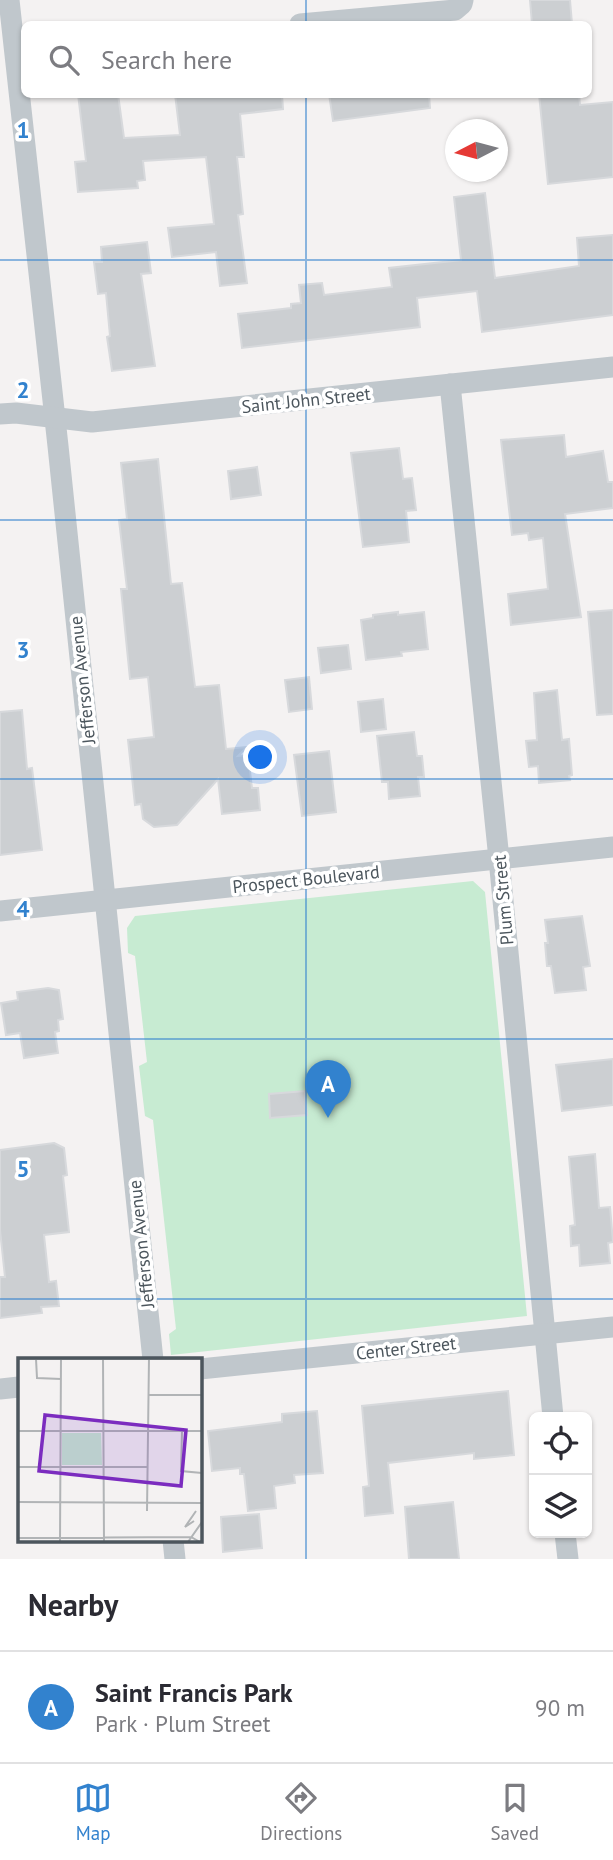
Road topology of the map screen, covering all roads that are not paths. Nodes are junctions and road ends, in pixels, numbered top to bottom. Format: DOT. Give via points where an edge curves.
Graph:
graph roads {
  1 [pos="9,0"];
  2 [pos="463,2"];
  3 [pos="333,21"];
  4 [pos="20,51"];
  5 [pos="24,98"];
  6 [pos="613,367"];
  7 [pos="450,384"];
  8 [pos="0,414"];
  9 [pos="55,418"];
  10 [pos="613,847"];
  11 [pos="499,859"];
  12 [pos="104,899"];
  13 [pos="0,911"];
  14 [pos="613,1326"];
  15 [pos="545,1334"];
  16 [pos="153,1358"];
  17 [pos="201,1369"];
  18 [pos="18,1387"];
  19 [pos="0,1389"];
  20 [pos="553,1412"];
  21 [pos="566,1538"];
  22 [pos="568,1559"];
  1 -- 4 [label="street, Jefferson Avenue"];
  2 -- 3 [label="street" via="455,10"];
  5 -- 9 [label="street, Jefferson Avenue"];
  6 -- 7 [label="street, Saint John Street"];
  7 -- 9 [label="street, Saint John Street" via="92,422"];
  7 -- 11 [label="street, Plum Street"];
  8 -- 9 [label="street, Saint John Street"];
  9 -- 12 [label="street, Jefferson Avenue"];
  10 -- 11 [label="street, Prospect Boulevard"];
  11 -- 12 [label="street, Prospect Boulevard"];
  11 -- 15 [label="street, Plum Street"];
  12 -- 13 [label="street, Prospect Boulevard"];
  12 -- 16 [label="street, Jefferson Avenue"];
  14 -- 15 [label="street, Center Street"];
  15 -- 17 [label="street, Center Street"];
  15 -- 20 [label="street, Plum Street"];
  18 -- 19 [label="street"];
  21 -- 22 [label="street"];
}
